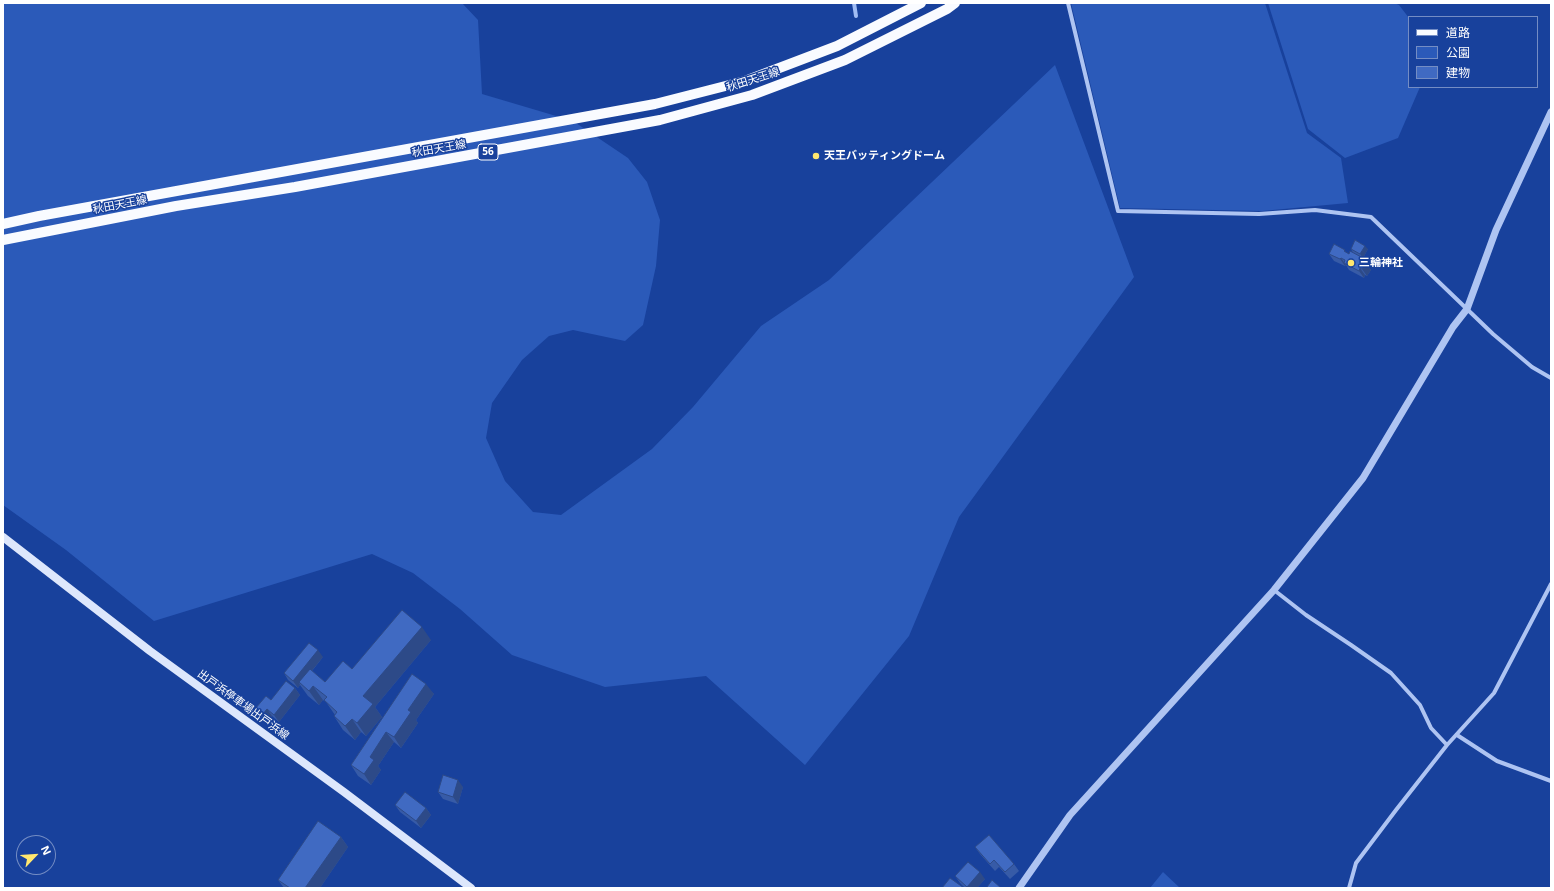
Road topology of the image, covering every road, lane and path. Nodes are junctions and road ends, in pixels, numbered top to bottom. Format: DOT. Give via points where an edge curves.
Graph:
graph roads {
  1 [pos="921,3"];
  2 [pos="955,3"];
  3 [pos="1068,3"];
  4 [pos="1551,112"];
  5 [pos="1548,125"];
  6 [pos="3,224"];
  7 [pos="3,240"];
  8 [pos="1466,309"];
  9 [pos="1551,378"];
  10 [pos="3,537"];
  11 [pos="1551,584"];
  12 [pos="1274,590"];
  13 [pos="1457,735"];
  14 [pos="1447,745"];
  15 [pos="1551,781"];
  16 [pos="471,888"];
  17 [pos="1019,888"];
  18 [pos="1349,888"];
  1 -- 6 [label="main road, 秋田天王線 / 56" via="830,49 745,81 655,104"];
  2 -- 7 [label="main road, 秋田天王線 / 56" via="845,60 752,95 660,120 176,206"];
  3 -- 8 [label="street" via="1118,211 1259,214 1315,210 1371,217"];
  4 -- 5 [label="street"];
  5 -- 8 [label="street" via="1496,230"];
  8 -- 9 [label="street" via="1532,367"];
  8 -- 12 [label="street" via="1363,478"];
  10 -- 16 [label="main road, 出戸浜停車場出戸浜線" via="150,651"];
  11 -- 13 [label="street" via="1494,693"];
  12 -- 14 [label="street" via="1391,673 1420,705 1431,728"];
  12 -- 17 [label="street" via="1070,815"];
  13 -- 14 [label="street"];
  13 -- 15 [label="street" via="1498,761"];
  14 -- 18 [label="street" via="1356,863"];
}
